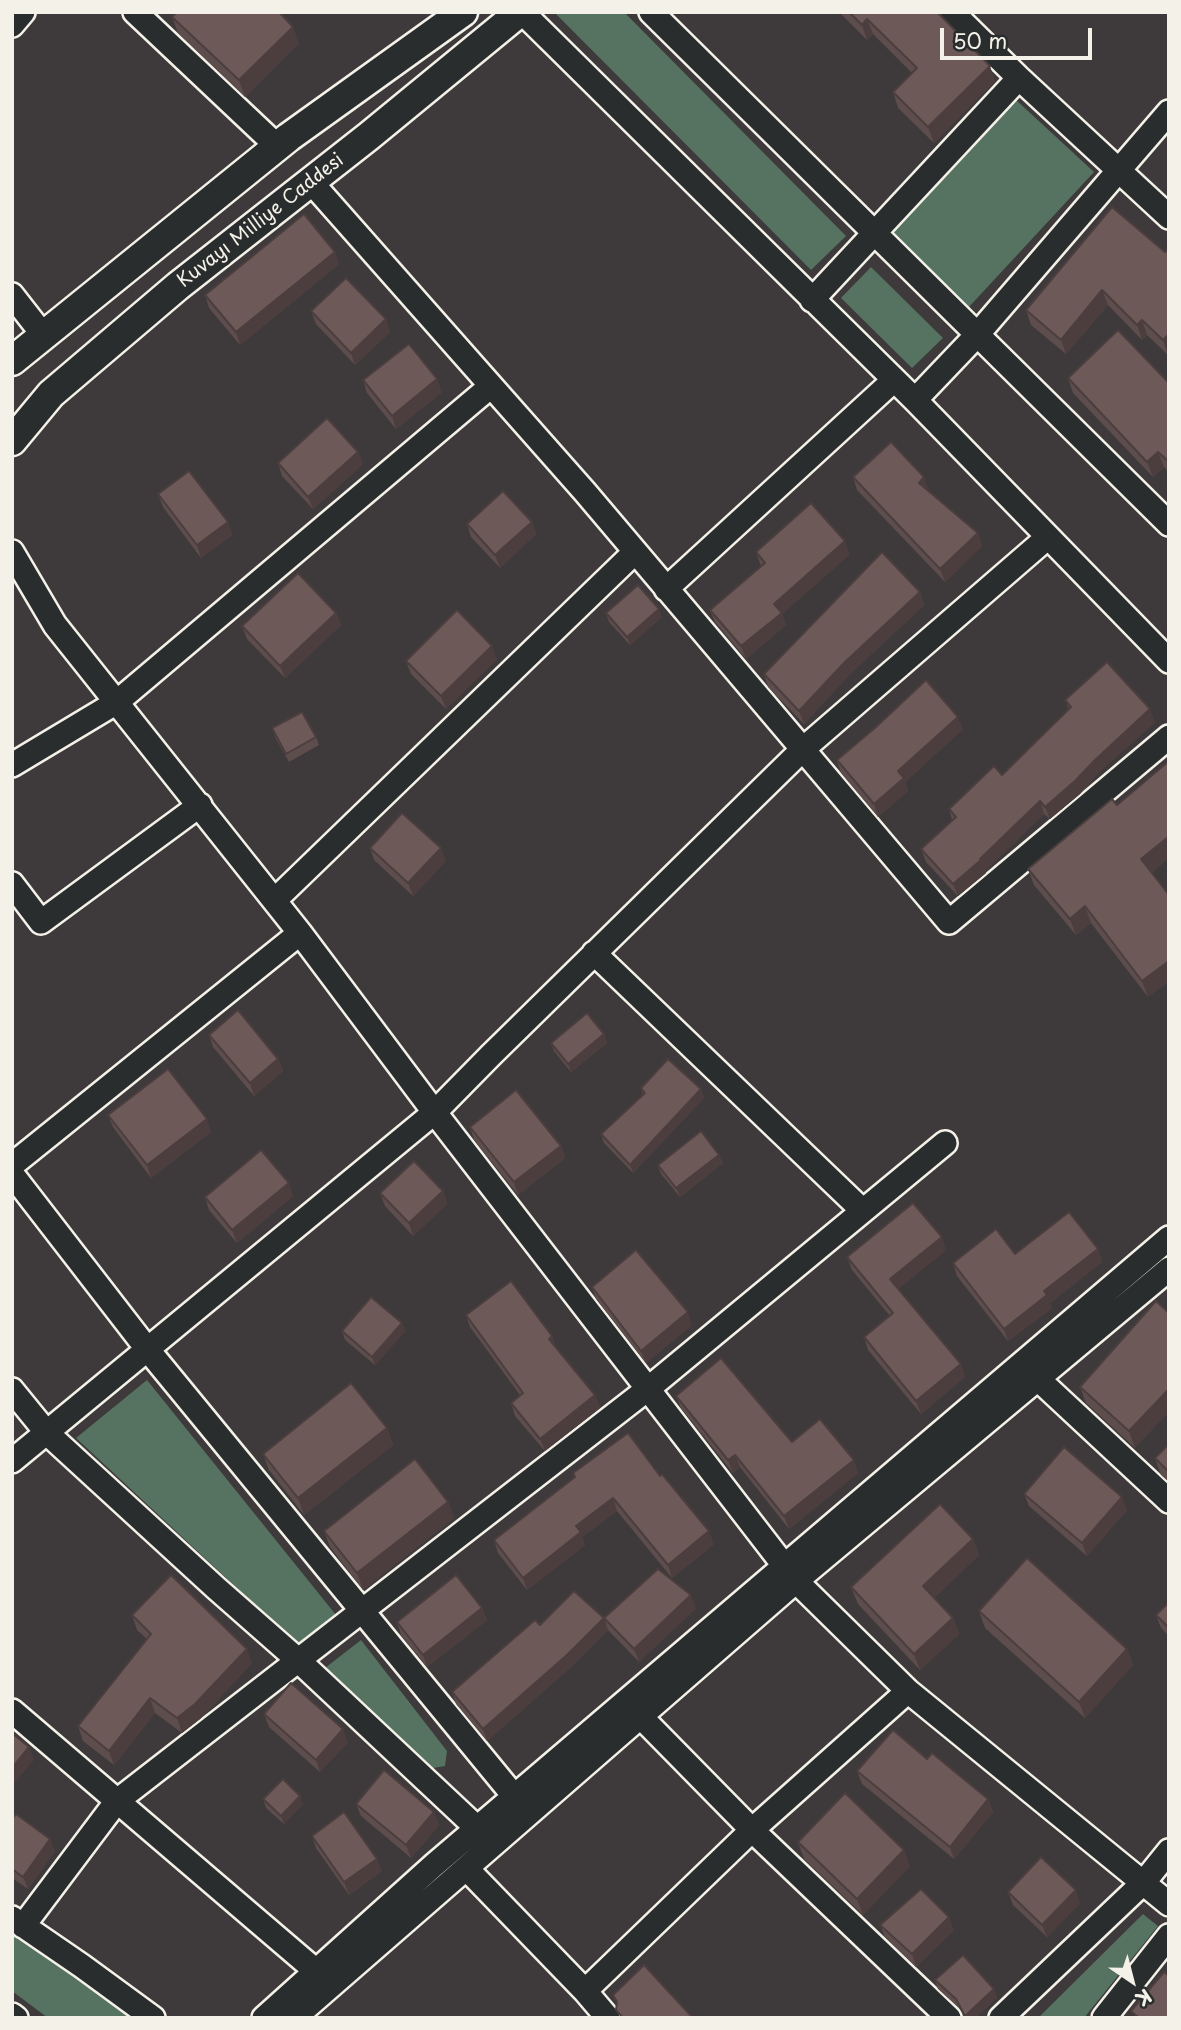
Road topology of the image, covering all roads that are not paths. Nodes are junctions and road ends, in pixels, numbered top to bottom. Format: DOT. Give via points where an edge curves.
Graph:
graph roads {
  1 [pos="23,12"];
  2 [pos="135,12"];
  3 [pos="463,12"];
  4 [pos="521,12"];
  5 [pos="651,12"];
  6 [pos="952,12"];
  7 [pos="12,25"];
  8 [pos="1019,78"];
  9 [pos="1169,112"];
  10 [pos="277,146"];
  11 [pos="1118,171"];
  12 [pos="310,182"];
  13 [pos="1169,218"];
  14 [pos="873,233"];
  15 [pos="12,295"];
  16 [pos="812,300"];
  17 [pos="44,336"];
  18 [pos="976,336"];
  19 [pos="12,360"];
  20 [pos="894,380"];
  21 [pos="491,386"];
  22 [pos="915,400"];
  23 [pos="12,441"];
  24 [pos="1169,524"];
  25 [pos="1048,537"];
  26 [pos="12,552"];
  27 [pos="635,552"];
  28 [pos="12,588"];
  29 [pos="666,589"];
  30 [pos="50,617"];
  31 [pos="1169,661"];
  32 [pos="117,702"];
  33 [pos="1169,737"];
  34 [pos="802,750"];
  35 [pos="12,765"];
  36 [pos="200,805"];
  37 [pos="12,884"];
  38 [pos="275,901"];
  39 [pos="300,933"];
  40 [pos="594,953"];
  41 [pos="435,1112"];
  42 [pos="945,1143"];
  43 [pos="12,1166"];
  44 [pos="12,1174"];
  45 [pos="862,1210"];
  46 [pos="1169,1238"];
  47 [pos="1169,1269"];
  48 [pos="148,1350"];
  49 [pos="1038,1379"];
  50 [pos="649,1388"];
  51 [pos="12,1390"];
  52 [pos="47,1433"];
  53 [pos="12,1461"];
  54 [pos="1169,1501"];
  55 [pos="790,1573"];
  56 [pos="361,1609"];
  57 [pos="299,1661"];
  58 [pos="908,1691"];
  59 [pos="12,1711"];
  60 [pos="641,1717"];
  61 [pos="514,1796"];
  62 [pos="117,1801"];
  63 [pos="477,1828"];
  64 [pos="752,1830"];
  65 [pos="1169,1851"];
  66 [pos="467,1869"];
  67 [pos="1143,1882"];
  68 [pos="1169,1904"];
  69 [pos="18,1922"];
  70 [pos="1169,1936"];
  71 [pos="316,1971"];
  72 [pos="585,1991"];
  73 [pos="152,2018"];
  74 [pos="264,2018"];
  75 [pos="294,2018"];
  76 [pos="608,2018"];
  77 [pos="949,2018"];
  78 [pos="1001,2018"];
  79 [pos="1104,2018"];
  1 -- 7 [label="street"];
  2 -- 10 [label="street"];
  3 -- 10 [label="main road"];
  4 -- 12 [label="main road, Kuvayı Milliye Caddesi"];
  4 -- 16 [label="street"];
  5 -- 14 [label="street"];
  6 -- 8 [label="street"];
  8 -- 11 [label="street"];
  8 -- 14 [label="street"];
  9 -- 11 [label="street"];
  10 -- 17 [label="main road"];
  11 -- 13 [label="street"];
  11 -- 18 [label="street"];
  12 -- 21 [label="street"];
  12 -- 23 [label="main road, Kuvayı Milliye Caddesi" via="51,394"];
  14 -- 16 [label="street"];
  14 -- 18 [label="street"];
  15 -- 17 [label="street"];
  16 -- 20 [label="street"];
  17 -- 19 [label="main road"];
  18 -- 22 [label="street"];
  18 -- 24 [label="street"];
  20 -- 22 [label="street"];
  20 -- 29 [label="street"];
  21 -- 27 [label="street"];
  21 -- 32 [label="street"];
  22 -- 25 [label="street"];
  25 -- 31 [label="street"];
  25 -- 34 [label="street"];
  26 -- 30 [label="street"];
  27 -- 29 [label="street"];
  27 -- 38 [label="street"];
  28 -- 30 [label="street"];
  29 -- 34 [label="street"];
  30 -- 32 [label="street"];
  32 -- 35 [label="street"];
  32 -- 36 [label="street"];
  33 -- 34 [label="street" via="949,922"];
  34 -- 40 [label="street"];
  36 -- 37 [label="street" via="41,922"];
  36 -- 38 [label="street"];
  38 -- 39 [label="street"];
  39 -- 41 [label="street"];
  39 -- 43 [label="street"];
  40 -- 41 [label="street"];
  40 -- 45 [label="street"];
  41 -- 48 [label="street"];
  41 -- 50 [label="street"];
  42 -- 45 [label="street"];
  44 -- 48 [label="street"];
  45 -- 50 [label="street"];
  46 -- 55 [label="street"];
  47 -- 49 [label="street"];
  48 -- 52 [label="street"];
  48 -- 56 [label="street"];
  49 -- 54 [label="street"];
  49 -- 55 [label="street"];
  50 -- 55 [label="street"];
  50 -- 56 [label="street"];
  51 -- 52 [label="street"];
  52 -- 53 [label="street"];
  52 -- 57 [label="street"];
  55 -- 58 [label="street"];
  55 -- 60 [label="street"];
  55 -- 61 [label="street"];
  56 -- 57 [label="street"];
  56 -- 61 [label="street"];
  57 -- 62 [label="street"];
  57 -- 63 [label="street"];
  58 -- 64 [label="street"];
  58 -- 67 [label="street"];
  59 -- 62 [label="street"];
  60 -- 64 [label="street"];
  60 -- 66 [label="street"];
  61 -- 63 [label="street"];
  62 -- 69 [label="street"];
  62 -- 71 [label="street"];
  63 -- 71 [label="street"];
  64 -- 72 [label="street"];
  64 -- 77 [label="street"];
  65 -- 67 [label="street"];
  66 -- 72 [label="street"];
  66 -- 75 [label="street"];
  67 -- 68 [label="street"];
  67 -- 78 [label="street"];
  69 -- 73 [label="street"];
  70 -- 79 [label="street"];
  71 -- 74 [label="street"];
  72 -- 76 [label="street"];
}
